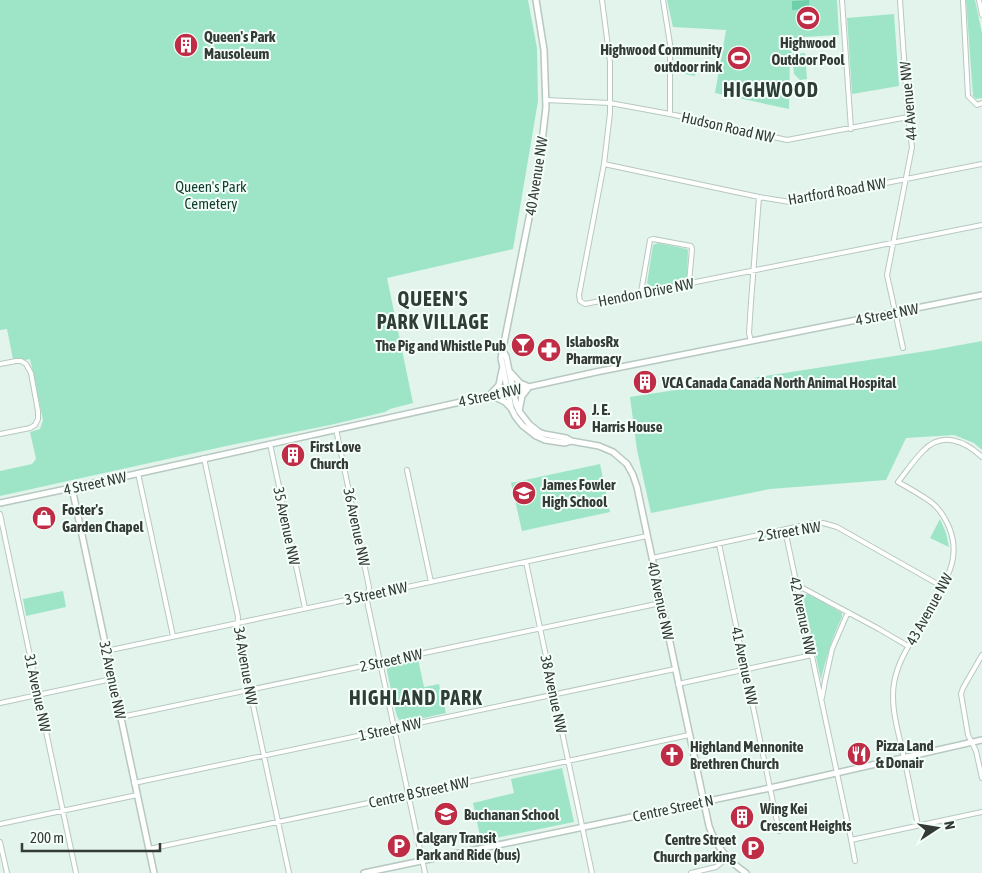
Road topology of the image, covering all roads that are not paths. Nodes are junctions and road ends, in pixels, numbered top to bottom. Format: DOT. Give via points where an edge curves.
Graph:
graph roads {
  1 [pos="536,0"];
  2 [pos="602,0"];
  3 [pos="663,0"];
  4 [pos="842,0"];
  5 [pos="900,0"];
  6 [pos="963,0"];
  7 [pos="979,0"];
  8 [pos="982,15"];
  9 [pos="546,100"];
  10 [pos="610,103"];
  11 [pos="982,103"];
  12 [pos="670,114"];
  13 [pos="908,117"];
  14 [pos="851,129"];
  15 [pos="604,164"];
  16 [pos="982,164"];
  17 [pos="905,179"];
  18 [pos="758,197"];
  19 [pos="982,225"];
  20 [pos="894,242"];
  21 [pos="753,271"];
  22 [pos="689,283"];
  23 [pos="641,292"];
  24 [pos="982,295"];
  25 [pos="895,312"];
  26 [pos="751,341"];
  27 [pos="903,348"];
  28 [pos="503,351"];
  29 [pos="0,364"];
  30 [pos="503,367"];
  31 [pos="510,372"];
  32 [pos="529,387"];
  33 [pos="511,391"];
  34 [pos="490,395"];
  35 [pos="511,408"];
  36 [pos="519,411"];
  37 [pos="336,429"];
  38 [pos="0,434"];
  39 [pos="571,441"];
  40 [pos="270,444"];
  41 [pos="982,457"];
  42 [pos="204,458"];
  43 [pos="407,470"];
  44 [pos="138,473"];
  45 [pos="72,488"];
  46 [pos="0,503"];
  47 [pos="0,514"];
  48 [pos="785,530"];
  49 [pos="647,536"];
  50 [pos="718,544"];
  51 [pos="652,558"];
  52 [pos="526,562"];
  53 [pos="431,582"];
  54 [pos="797,585"];
  55 [pos="942,586"];
  56 [pos="368,595"];
  57 [pos="661,603"];
  58 [pos="305,608"];
  59 [pos="848,612"];
  60 [pos="238,623"];
  61 [pos="540,629"];
  62 [pos="172,636"];
  63 [pos="908,646"];
  64 [pos="106,651"];
  65 [pos="812,655"];
  66 [pos="982,655"];
  67 [pos="380,662"];
  68 [pos="675,669"];
  69 [pos="745,670"];
  70 [pos="112,679"];
  71 [pos="678,684"];
  72 [pos="250,689"];
  73 [pos="38,694"];
  74 [pos="554,695"];
  75 [pos="822,702"];
  76 [pos="0,703"];
  77 [pos="120,717"];
  78 [pos="394,728"];
  79 [pos="689,735"];
  80 [pos="982,740"];
  81 [pos="972,742"];
  82 [pos="264,756"];
  83 [pos="904,757"];
  84 [pos="568,761"];
  85 [pos="837,773"];
  86 [pos="982,778"];
  87 [pos="134,783"];
  88 [pos="770,788"];
  89 [pos="408,794"];
  90 [pos="137,795"];
  91 [pos="703,801"];
  92 [pos="63,811"];
  93 [pos="982,812"];
  94 [pos="278,822"];
  95 [pos="0,824"];
  96 [pos="918,825"];
  97 [pos="582,827"];
  98 [pos="779,831"];
  99 [pos="851,840"];
  100 [pos="0,842"];
  101 [pos="149,849"];
  102 [pos="727,858"];
  103 [pos="422,861"];
  104 [pos="855,861"];
  105 [pos="7,873"];
  106 [pos="76,873"];
  107 [pos="154,873"];
  108 [pos="289,873"];
  109 [pos="364,873"];
  110 [pos="424,873"];
  111 [pos="592,873"];
  112 [pos="692,873"];
  113 [pos="746,873"];
  1 -- 9 [label="main road, 40 Avenue NW" via="544,50"];
  2 -- 10 [label="street, Hendon Drive NW" via="610,62"];
  3 -- 12 [label="street" via="670,44"];
  4 -- 14 [label="street"];
  5 -- 13 [label="street, 44 Avenue NW"];
  6 -- 11 [label="street" via="968,96 976,105"];
  7 -- 8 [label="street"];
  9 -- 10 [label="street, Hudson Road NW"];
  9 -- 28 [label="main road, 40 Avenue NW" via="539,168"];
  10 -- 12 [label="street, Hudson Road NW"];
  10 -- 15 [label="street, Hendon Drive NW"];
  12 -- 14 [label="street, Hudson Road NW" via="787,140"];
  13 -- 14 [label="street, Hudson Road NW"];
  13 -- 17 [label="street, 44 Avenue NW" via="912,147"];
  15 -- 18 [label="street, Hartford Road NW"];
  15 -- 23 [label="street, Hendon Drive NW" via="580,301 585,304"];
  16 -- 17 [label="street, Hartford Road NW"];
  17 -- 18 [label="street, Hartford Road NW" via="790,202"];
  17 -- 20 [label="street, 44 Avenue NW"];
  18 -- 21 [label="street"];
  19 -- 20 [label="street, Hendon Drive NW"];
  20 -- 21 [label="street, Hendon Drive NW"];
  20 -- 25 [label="street, 44 Avenue NW" via="887,275"];
  21 -- 22 [label="street, Hendon Drive NW"];
  21 -- 26 [label="street"];
  22 -- 23 [label="street, Hendon Drive NW"];
  22 -- 23 [label="street" via="691,246 653,239 650,240"];
  24 -- 25 [label="main road, 4 Street NW"];
  25 -- 26 [label="main road, 4 Street NW"];
  25 -- 27 [label="street, 44 Avenue NW"];
  26 -- 32 [label="main road, 4 Street NW"];
  28 -- 30 [label="main road, 40 Avenue NW"];
  28 -- 31 [label="main road, 40 Avenue NW"];
  29 -- 38 [label="street" via="16,361 26,364 38,411 35,425"];
  30 -- 33 [label="main road, 40 Avenue NW"];
  30 -- 34 [label="main road" via="499,385"];
  31 -- 32 [label="main road"];
  31 -- 33 [label="main road, 40 Avenue NW"];
  32 -- 33 [label="main road, 4 Street NW"];
  32 -- 36 [label="main road" via="522,396"];
  33 -- 34 [label="main road, 4 Street NW"];
  33 -- 35 [label="main road, 40 Avenue NW"];
  33 -- 36 [label="main road, 40 Avenue NW"];
  34 -- 35 [label="main road"];
  34 -- 37 [label="main road, 4 Street NW"];
  35 -- 39 [label="main road, 40 Avenue NW" via="522,425 536,436 560,443"];
  36 -- 39 [label="main road, 40 Avenue NW" via="539,432"];
  37 -- 40 [label="main road, 4 Street NW"];
  37 -- 56 [label="street, 36 Avenue NW"];
  39 -- 49 [label="main road, 40 Avenue NW" via="604,447 627,464 635,481"];
  40 -- 42 [label="main road, 4 Street NW"];
  40 -- 58 [label="street, 35 Avenue NW"];
  41 -- 55 [label="street, 43 Avenue NW" via="960,442 938,442 923,451 898,482 932,503 949,528 954,555"];
  42 -- 44 [label="main road, 4 Street NW"];
  42 -- 60 [label="street, 34 Avenue NW"];
  43 -- 53 [label="street"];
  44 -- 45 [label="main road, 4 Street NW"];
  44 -- 62 [label="street"];
  45 -- 46 [label="main road, 4 Street NW"];
  45 -- 64 [label="main road, 32 Avenue NW"];
  47 -- 73 [label="street, 31 Avenue NW"];
  48 -- 50 [label="street, 2 Street NW"];
  48 -- 54 [label="street, 42 Avenue NW"];
  48 -- 55 [label="street, 2 Street NW" via="814,523 837,527"];
  49 -- 51 [label="main road, 40 Avenue NW"];
  49 -- 52 [label="street, 3 Street NW"];
  50 -- 51 [label="street, 2 Street NW"];
  50 -- 69 [label="street, 41 Avenue NW"];
  51 -- 57 [label="main road, 40 Avenue NW"];
  52 -- 53 [label="street, 3 Street NW"];
  52 -- 61 [label="street, 38 Avenue NW"];
  53 -- 56 [label="street, 3 Street NW"];
  54 -- 59 [label="street"];
  54 -- 65 [label="street, 42 Avenue NW"];
  55 -- 63 [label="street, 43 Avenue NW"];
  56 -- 58 [label="street, 3 Street NW"];
  56 -- 67 [label="street, 36 Avenue NW"];
  57 -- 61 [label="street, 2 Street NW"];
  57 -- 68 [label="main road, 40 Avenue NW"];
  58 -- 60 [label="street, 3 Street NW"];
  59 -- 63 [label="street"];
  59 -- 75 [label="street, 42 Avenue NW" via="832,649"];
  60 -- 62 [label="street, 3 Street NW"];
  60 -- 72 [label="street, 34 Avenue NW"];
  61 -- 67 [label="street, 2 Street NW"];
  61 -- 74 [label="street, 38 Avenue NW"];
  62 -- 64 [label="street, 3 Street NW"];
  63 -- 83 [label="street, 43 Avenue NW" via="897,671 893,699"];
  64 -- 70 [label="main road, 32 Avenue NW"];
  65 -- 69 [label="street"];
  65 -- 75 [label="street, 42 Avenue NW"];
  66 -- 81 [label="street" via="961,694"];
  67 -- 72 [label="street, 2 Street NW"];
  67 -- 78 [label="street, 36 Avenue NW"];
  68 -- 71 [label="main road, 40 Avenue NW"];
  68 -- 74 [label="street, 1 Street NW"];
  69 -- 71 [label="street"];
  69 -- 88 [label="street, 41 Avenue NW"];
  70 -- 73 [label="street"];
  70 -- 77 [label="main road, 32 Avenue NW"];
  71 -- 79 [label="main road, 40 Avenue NW"];
  72 -- 77 [label="street, 2 Street NW"];
  72 -- 82 [label="street, 34 Avenue NW"];
  73 -- 76 [label="street"];
  73 -- 92 [label="street, 31 Avenue NW"];
  74 -- 78 [label="street, 1 Street NW"];
  74 -- 84 [label="street, 38 Avenue NW"];
  75 -- 85 [label="street, 42 Avenue NW"];
  77 -- 87 [label="main road, 32 Avenue NW"];
  78 -- 82 [label="street, 1 Street NW"];
  78 -- 89 [label="street, 36 Avenue NW"];
  79 -- 84 [label="street, Centre B Street NW"];
  79 -- 91 [label="main road, 40 Avenue NW"];
  80 -- 81 [label="main road, Centre Street N"];
  81 -- 83 [label="main road, Centre Street N"];
  81 -- 86 [label="street"];
  82 -- 87 [label="street, 1 Street NW"];
  82 -- 94 [label="street, 34 Avenue NW"];
  83 -- 85 [label="main road, Centre Street N"];
  83 -- 96 [label="street, 43 Avenue NW"];
  84 -- 89 [label="street, Centre B Street NW"];
  84 -- 97 [label="street, 38 Avenue NW"];
  85 -- 88 [label="main road, Centre Street N"];
  85 -- 99 [label="street, 42 Avenue NW"];
  87 -- 90 [label="main road, 32 Avenue NW"];
  88 -- 91 [label="main road, Centre Street N"];
  88 -- 98 [label="street, 41 Avenue NW"];
  89 -- 94 [label="street, Centre B Street NW"];
  89 -- 103 [label="street, 36 Avenue NW"];
  90 -- 92 [label="street"];
  90 -- 101 [label="main road, 32 Avenue NW"];
  91 -- 97 [label="main road, Centre Street N"];
  91 -- 102 [label="main road, 40 Avenue NW" via="715,842"];
  92 -- 95 [label="street"];
  92 -- 106 [label="street, 31 Avenue NW"];
  93 -- 96 [label="street"];
  94 -- 101 [label="street, Centre B Street NW"];
  94 -- 108 [label="street, 34 Avenue NW"];
  96 -- 99 [label="street"];
  97 -- 103 [label="main road, Centre Street N"];
  97 -- 111 [label="street, 38 Avenue NW"];
  99 -- 104 [label="street, 42 Avenue NW"];
  100 -- 105 [label="street"];
  101 -- 107 [label="main road, 32 Avenue NW"];
  102 -- 112 [label="street" via="716,867"];
  102 -- 113 [label="main road, 40 Avenue NW"];
  103 -- 109 [label="main road, Centre Street N"];
  103 -- 110 [label="street, 36 Avenue NW"];
}
